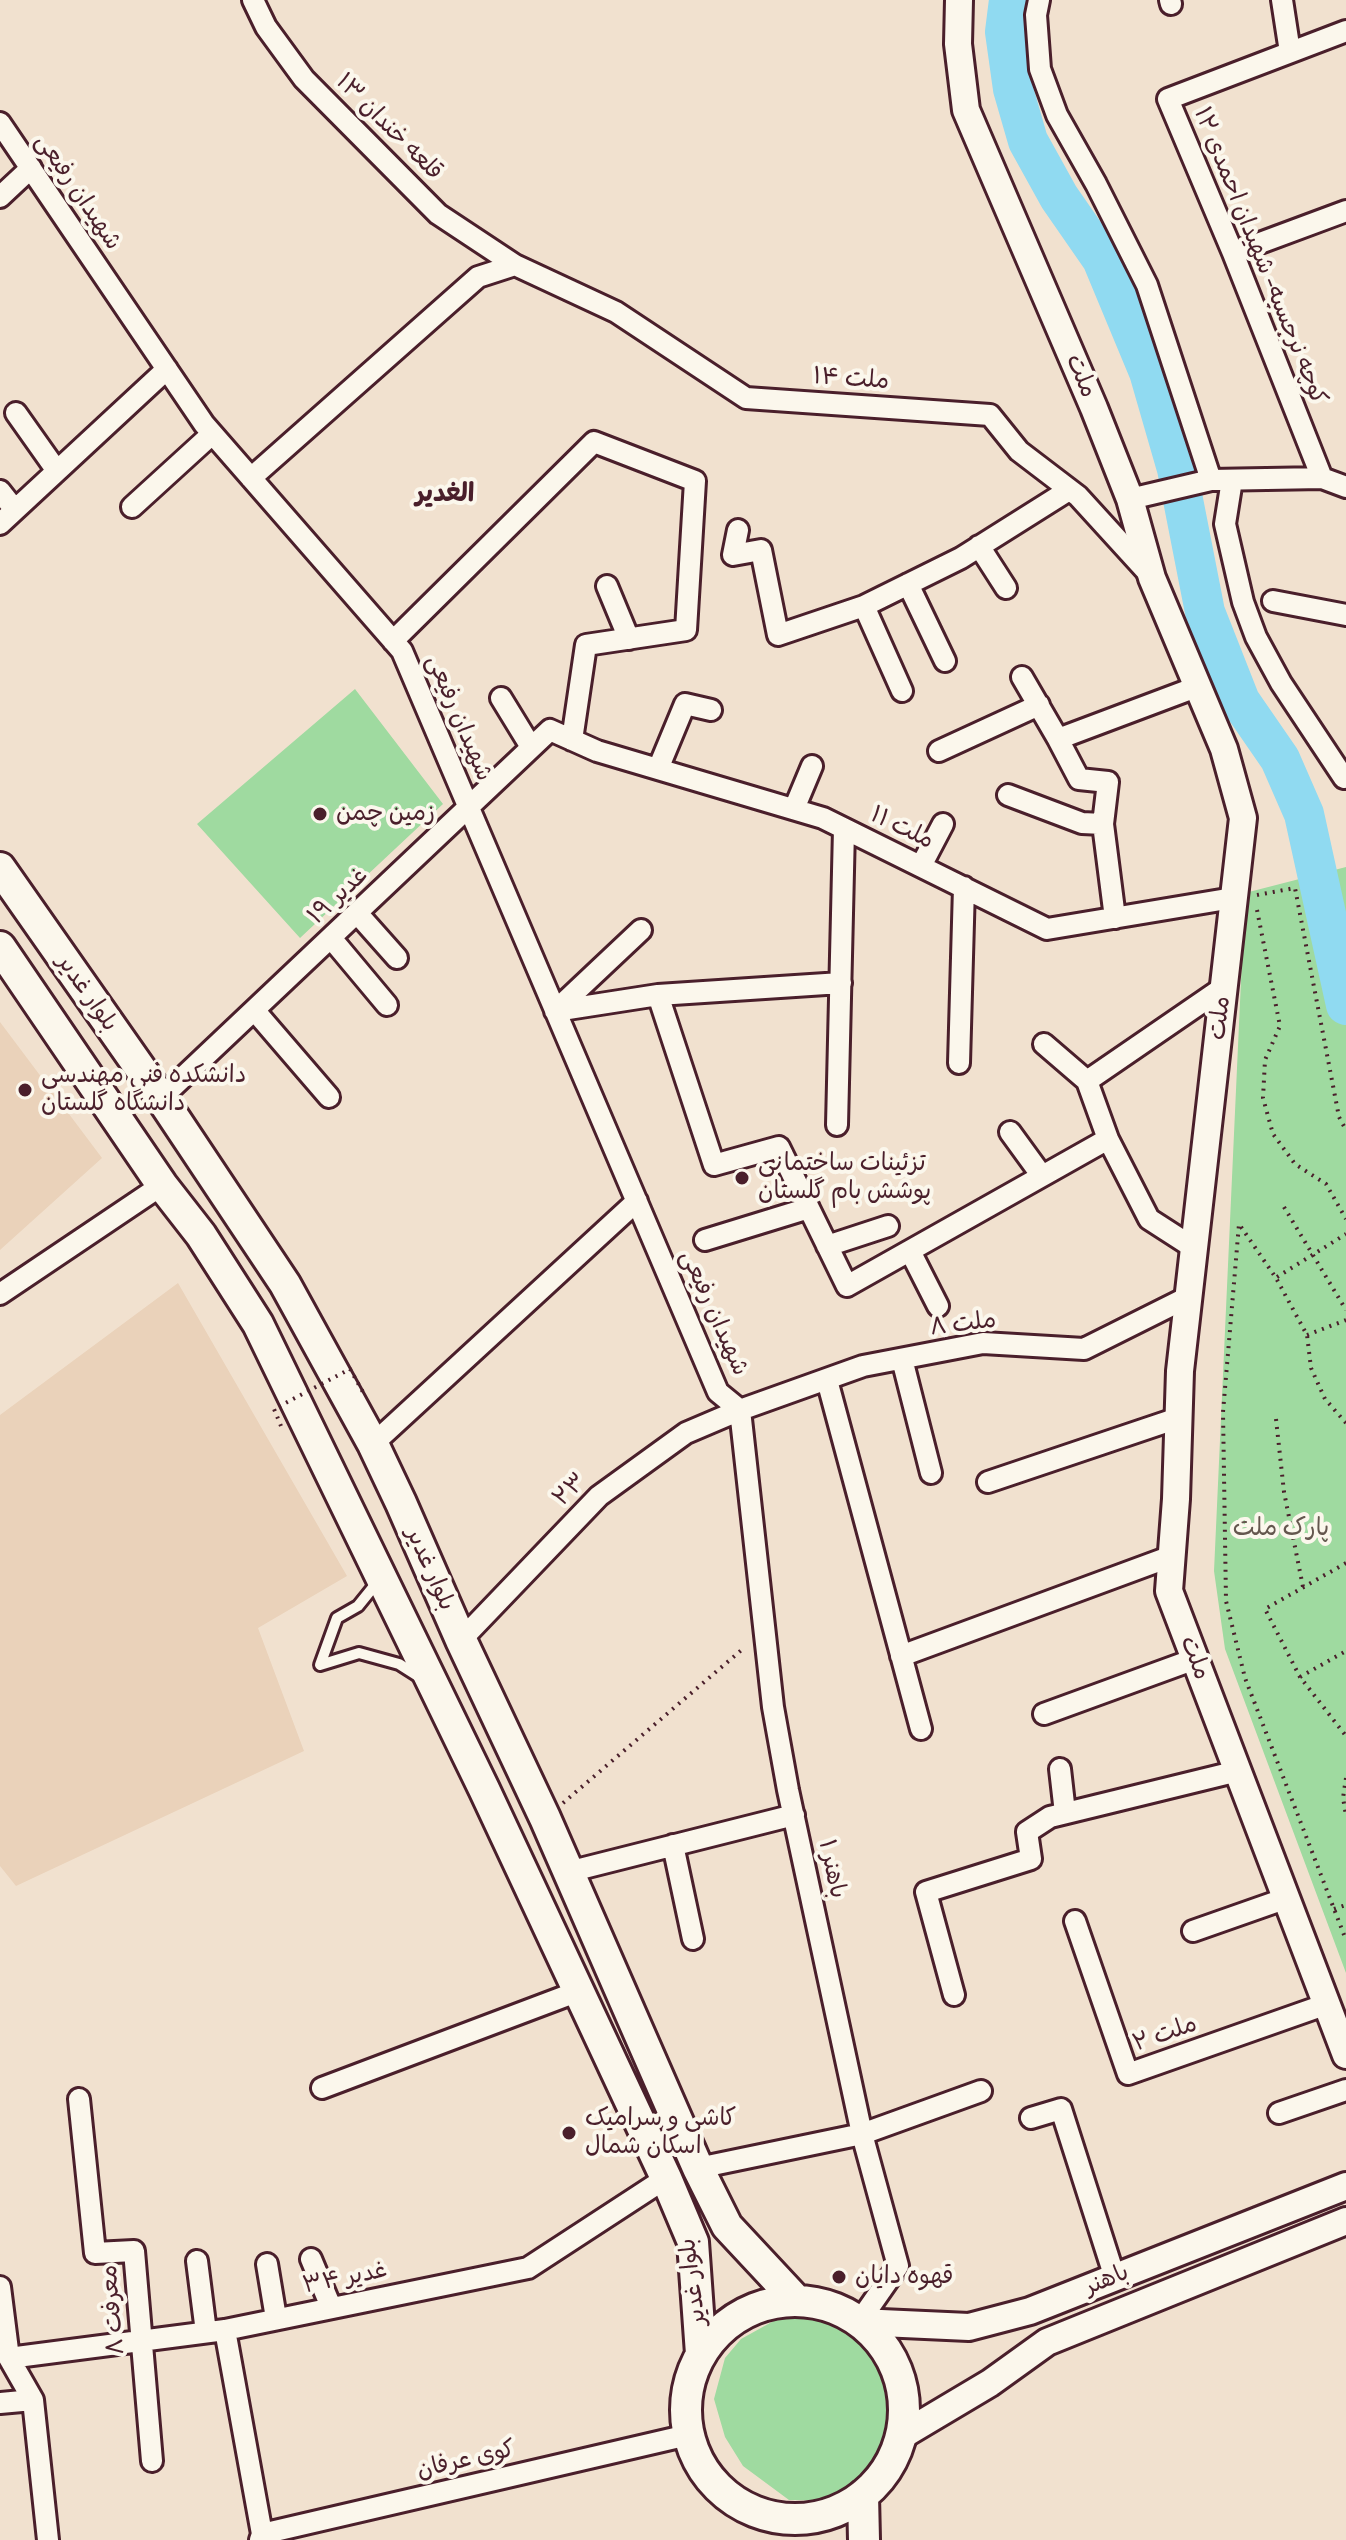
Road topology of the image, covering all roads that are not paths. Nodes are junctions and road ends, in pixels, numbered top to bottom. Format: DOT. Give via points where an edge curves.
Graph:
graph roads {
  1 [pos="253,0"];
  2 [pos="959,0"];
  3 [pos="1039,0"];
  4 [pos="1282,0"];
  5 [pos="1346,31"];
  6 [pos="1290,52"];
  7 [pos="0,123"];
  8 [pos="31,168"];
  9 [pos="0,197"];
  10 [pos="1346,211"];
  11 [pos="1233,253"];
  12 [pos="515,265"];
  13 [pos="167,369"];
  14 [pos="16,413"];
  15 [pos="212,434"];
  16 [pos="57,471"];
  17 [pos="251,478"];
  18 [pos="1322,478"];
  19 [pos="1232,480"];
  20 [pos="1208,481"];
  21 [pos="1346,487"];
  22 [pos="1069,490"];
  23 [pos="0,491"];
  24 [pos="1130,499"];
  25 [pos="132,507"];
  26 [pos="8,517"];
  27 [pos="738,530"];
  28 [pos="979,546"];
  29 [pos="1152,578"];
  30 [pos="908,584"];
  31 [pos="607,586"];
  32 [pos="1006,588"];
  33 [pos="1273,601"];
  34 [pos="864,606"];
  35 [pos="1346,615"];
  36 [pos="629,639"];
  37 [pos="393,641"];
  38 [pos="945,661"];
  39 [pos="1022,677"];
  40 [pos="1199,686"];
  41 [pos="902,691"];
  42 [pos="501,698"];
  43 [pos="1039,705"];
  44 [pos="711,710"];
  45 [pos="550,730"];
  46 [pos="1058,739"];
  47 [pos="572,740"];
  48 [pos="531,747"];
  49 [pos="939,751"];
  50 [pos="812,766"];
  51 [pos="658,769"];
  52 [pos="1344,778"];
  53 [pos="1008,795"];
  54 [pos="469,807"];
  55 [pos="794,809"];
  56 [pos="943,824"];
  57 [pos="1103,824"];
  58 [pos="844,829"];
  59 [pos="921,866"];
  60 [pos="0,868"];
  61 [pos="964,887"];
  62 [pos="1244,897"];
  63 [pos="357,913"];
  64 [pos="1115,918"];
  65 [pos="641,930"];
  66 [pos="331,938"];
  67 [pos="0,947"];
  68 [pos="397,958"];
  69 [pos="841,983"];
  70 [pos="1224,987"];
  71 [pos="658,995"];
  72 [pos="387,1005"];
  73 [pos="255,1011"];
  74 [pos="555,1011"];
  75 [pos="1044,1044"];
  76 [pos="959,1063"];
  77 [pos="1087,1081"];
  78 [pos="329,1097"];
  79 [pos="161,1098"];
  80 [pos="837,1125"];
  81 [pos="1010,1132"];
  82 [pos="1108,1139"];
  83 [pos="1042,1176"];
  84 [pos="162,1185"];
  85 [pos="637,1201"];
  86 [pos="809,1208"];
  87 [pos="888,1226"];
  88 [pos="705,1240"];
  89 [pos="827,1246"];
  90 [pos="1194,1248"];
  91 [pos="910,1251"];
  92 [pos="0,1294"];
  93 [pos="1188,1297"];
  94 [pos="938,1306"];
  95 [pos="902,1359"];
  96 [pos="827,1380"];
  97 [pos="740,1410"];
  98 [pos="1178,1418"];
  99 [pos="373,1444"];
  100 [pos="931,1473"];
  101 [pos="988,1482"];
  102 [pos="1172,1556"];
  103 [pos="380,1579"];
  104 [pos="461,1640"];
  105 [pos="901,1656"];
  106 [pos="1195,1659"];
  107 [pos="434,1687"];
  108 [pos="1044,1714"];
  109 [pos="921,1729"];
  110 [pos="1060,1769"];
  111 [pos="1238,1771"];
  112 [pos="1065,1813"];
  113 [pos="794,1815"];
  114 [pos="673,1845"];
  115 [pos="568,1872"];
  116 [pos="1287,1898"];
  117 [pos="1075,1921"];
  118 [pos="1193,1931"];
  119 [pos="693,1939"];
  120 [pos="579,1991"];
  121 [pos="954,1995"];
  122 [pos="1327,2004"];
  123 [pos="1346,2055"];
  124 [pos="322,2088"];
  125 [pos="1346,2090"];
  126 [pos="981,2091"];
  127 [pos="79,2099"];
  128 [pos="1279,2113"];
  129 [pos="1031,2118"];
  130 [pos="862,2134"];
  131 [pos="698,2168"];
  132 [pos="666,2178"];
  133 [pos="1346,2186"];
  134 [pos="1346,2221"];
  135 [pos="311,2259"];
  136 [pos="197,2261"];
  137 [pos="267,2264"];
  138 [pos="1115,2278"];
  139 [pos="0,2287"];
  140 [pos="797,2301"];
  141 [pos="331,2307"];
  142 [pos="276,2318"];
  143 [pos="859,2322"];
  144 [pos="215,2331"];
  145 [pos="141,2341"];
  146 [pos="701,2354"];
  147 [pos="9,2358"];
  148 [pos="33,2400"];
  149 [pos="0,2403"];
  150 [pos="688,2435"];
  151 [pos="901,2436"];
  152 [pos="152,2461"];
  153 [pos="863,2495"];
  154 [pos="802,2530"];
  155 [pos="261,2537"];
  156 [pos="48,2540"];
  157 [pos="864,2540"];
  1 -- 12 [label="street, ۱۳ قلعه خندان" via="304,79 438,214"];
  2 -- 24 [label="main road, ملت" via="966,110"];
  3 -- 20 [label="street" via="1040,69 1057,115 1147,285"];
  4 -- 6 [label="street"];
  5 -- 6 [label="street"];
  6 -- 11 [label="street, کوچه نرجسیه- شهیدان احمدی ۱۲" via="1168,99"];
  7 -- 8 [label="street, شهیدان رفیعی"];
  8 -- 9 [label="street"];
  8 -- 13 [label="street, شهیدان رفیعی"];
  10 -- 11 [label="street"];
  11 -- 18 [label="street, کوچه نرجسیه- شهیدان احمدی ۱۲"];
  12 -- 17 [label="street" via="478,277"];
  12 -- 22 [label="street, ۱۴ ملت" via="616,312 746,398 990,415 1019,451"];
  13 -- 15 [label="street, شهیدان رفیعی"];
  13 -- 16 [label="street"];
  14 -- 16 [label="street"];
  15 -- 17 [label="street, شهیدان رفیعی"];
  15 -- 25 [label="street"];
  16 -- 26 [label="street"];
  17 -- 37 [label="street, شهیدان رفیعی"];
  18 -- 19 [label="street"];
  18 -- 21 [label="street"];
  19 -- 20 [label="street"];
  19 -- 52 [label="street" via="1225,524 1256,637"];
  20 -- 24 [label="street"];
  22 -- 28 [label="street"];
  22 -- 29 [label="street, ۱۴ ملت"];
  23 -- 26 [label="street"];
  24 -- 29 [label="main road, ملت"];
  27 -- 34 [label="street" via="733,555 761,550 778,635"];
  28 -- 30 [label="street"];
  28 -- 32 [label="street"];
  29 -- 40 [label="main road, ملت"];
  30 -- 34 [label="street"];
  30 -- 38 [label="street"];
  31 -- 36 [label="street"];
  33 -- 35 [label="street"];
  34 -- 41 [label="street"];
  36 -- 37 [label="street" via="686,630 695,481 594,442"];
  36 -- 47 [label="street" via="586,645"];
  37 -- 54 [label="street, شهیدان رفیعی" via="402,651"];
  39 -- 43 [label="street"];
  40 -- 46 [label="street"];
  40 -- 62 [label="main road, ملت" via="1243,818"];
  42 -- 48 [label="street"];
  43 -- 46 [label="street"];
  43 -- 49 [label="street"];
  44 -- 51 [label="street" via="685,704"];
  45 -- 47 [label="street, ۱۱ ملت"];
  45 -- 48 [label="street, ۱۹ غدیر"];
  46 -- 57 [label="street" via="1079,779 1108,782"];
  47 -- 51 [label="street, ۱۱ ملت"];
  48 -- 54 [label="street, ۱۹ غدیر"];
  50 -- 55 [label="street"];
  51 -- 55 [label="street, ۱۱ ملت"];
  53 -- 57 [label="street" via="1082,823"];
  54 -- 63 [label="street, ۱۹ غدیر"];
  54 -- 74 [label="street, شهیدان رفیعی"];
  55 -- 58 [label="street, ۱۱ ملت"];
  56 -- 59 [label="street"];
  57 -- 64 [label="street"];
  58 -- 59 [label="street, ۱۱ ملت"];
  58 -- 69 [label="street"];
  59 -- 61 [label="street, ۱۱ ملت"];
  60 -- 79 [label="main road, بلوار غدیر"];
  61 -- 64 [label="street, ۱۱ ملت" via="1047,929"];
  61 -- 76 [label="street"];
  62 -- 64 [label="street, ۱۱ ملت"];
  62 -- 70 [label="main road, ملت"];
  63 -- 66 [label="street, ۱۹ غدیر"];
  63 -- 68 [label="street"];
  65 -- 74 [label="street"];
  66 -- 72 [label="street"];
  66 -- 73 [label="street, ۱۹ غدیر"];
  67 -- 84 [label="main road, بلوار غدیر"];
  69 -- 71 [label="street"];
  69 -- 80 [label="street"];
  70 -- 77 [label="street"];
  70 -- 90 [label="main road, ملت"];
  71 -- 74 [label="street"];
  71 -- 86 [label="street" via="714,1165 779,1147"];
  73 -- 78 [label="street"];
  73 -- 79 [label="street, ۱۹ غدیر"];
  74 -- 85 [label="street, شهیدان رفیعی"];
  75 -- 77 [label="street"];
  77 -- 82 [label="street"];
  79 -- 99 [label="main road, بلوار غدیر" via="285,1284"];
  81 -- 83 [label="street"];
  82 -- 83 [label="street"];
  82 -- 90 [label="street" via="1149,1219"];
  83 -- 91 [label="street"];
  84 -- 92 [label="street"];
  84 -- 103 [label="main road, بلوار غدیر" via="258,1324"];
  85 -- 97 [label="street, شهیدان رفیعی" via="718,1392"];
  85 -- 99 [label="street"];
  86 -- 88 [label="street"];
  86 -- 89 [label="street"];
  87 -- 89 [label="street"];
  89 -- 91 [label="street" via="847,1286"];
  90 -- 93 [label="main road, ملت"];
  91 -- 94 [label="street"];
  93 -- 95 [label="street, ۸ ملت" via="1084,1349 983,1343"];
  93 -- 98 [label="main road, ملت"];
  95 -- 96 [label="street, ۸ ملت"];
  95 -- 100 [label="street"];
  96 -- 97 [label="street, ۸ ملت"];
  96 -- 105 [label="street"];
  97 -- 104 [label="street, ۲۳" via="686,1433 599,1496"];
  97 -- 113 [label="street, باهنر ۱" via="773,1707"];
  98 -- 101 [label="street"];
  98 -- 102 [label="main road, ملت"];
  99 -- 104 [label="main road, بلوار غدیر"];
  102 -- 105 [label="street"];
  102 -- 106 [label="main road, ملت" via="1169,1591"];
  103 -- 107 [label="main road, بلوار غدیر"];
  103 -- 107 [label="lane" via="358,1606 337,1618 320,1665 359,1653 399,1664"];
  104 -- 115 [label="main road, بلوار غدیر"];
  105 -- 109 [label="street"];
  106 -- 108 [label="street"];
  106 -- 111 [label="main road, ملت"];
  107 -- 120 [label="main road, بلوار غدیر"];
  110 -- 112 [label="street"];
  111 -- 112 [label="street"];
  111 -- 116 [label="main road, ملت"];
  112 -- 121 [label="street" via="1027,1832 1031,1859 926,1892"];
  113 -- 114 [label="street"];
  113 -- 130 [label="street, باهنر ۱"];
  114 -- 115 [label="street"];
  114 -- 119 [label="street"];
  115 -- 131 [label="main road, بلوار غدیر"];
  116 -- 118 [label="street"];
  116 -- 122 [label="main road, ملت"];
  117 -- 122 [label="street, ۲ ملت" via="1128,2074"];
  120 -- 124 [label="street"];
  120 -- 132 [label="main road, بلوار غدیر"];
  122 -- 123 [label="main road, ملت"];
  125 -- 128 [label="street"];
  126 -- 130 [label="street"];
  127 -- 145 [label="street, معرفت ۸" via="95,2253 134,2251"];
  129 -- 138 [label="street" via="1061,2109"];
  130 -- 131 [label="street"];
  130 -- 143 [label="street, باهنر ۱" via="898,2266"];
  131 -- 140 [label="main road, بلوار غدیر" via="727,2226"];
  132 -- 141 [label="street, ۳۴ غدیر" via="528,2268"];
  132 -- 146 [label="main road, بلوار غدیر" via="693,2242"];
  133 -- 138 [label="main road, باهنر"];
  134 -- 151 [label="main road, باهنر" via="1047,2342"];
  135 -- 141 [label="street"];
  136 -- 144 [label="street"];
  137 -- 142 [label="street"];
  138 -- 143 [label="main road, باهنر" via="1030,2311 969,2327"];
  139 -- 147 [label="street"];
  140 -- 143 [label="main road" via="829,2307"];
  140 -- 146 [label="main road" via="768,2304 742,2315"];
  141 -- 142 [label="street, ۳۴ غدیر"];
  142 -- 144 [label="street, ۳۴ غدیر"];
  143 -- 151 [label="main road" via="882,2344 898,2373 904,2404"];
  144 -- 145 [label="street, ۳۴ غدیر"];
  144 -- 155 [label="street"];
  145 -- 147 [label="street, ۳۴ غدیر"];
  145 -- 152 [label="street, معرفت ۸"];
  146 -- 150 [label="main road" via="685,2407"];
  147 -- 148 [label="street"];
  148 -- 149 [label="street"];
  148 -- 156 [label="street"];
  150 -- 154 [label="main road" via="699,2463 718,2487 742,2506"];
  150 -- 155 [label="street, کوی عرفان"];
  151 -- 153 [label="main road" via="893,2458"];
  153 -- 154 [label="main road"];
  153 -- 157 [label="main road"];
}
